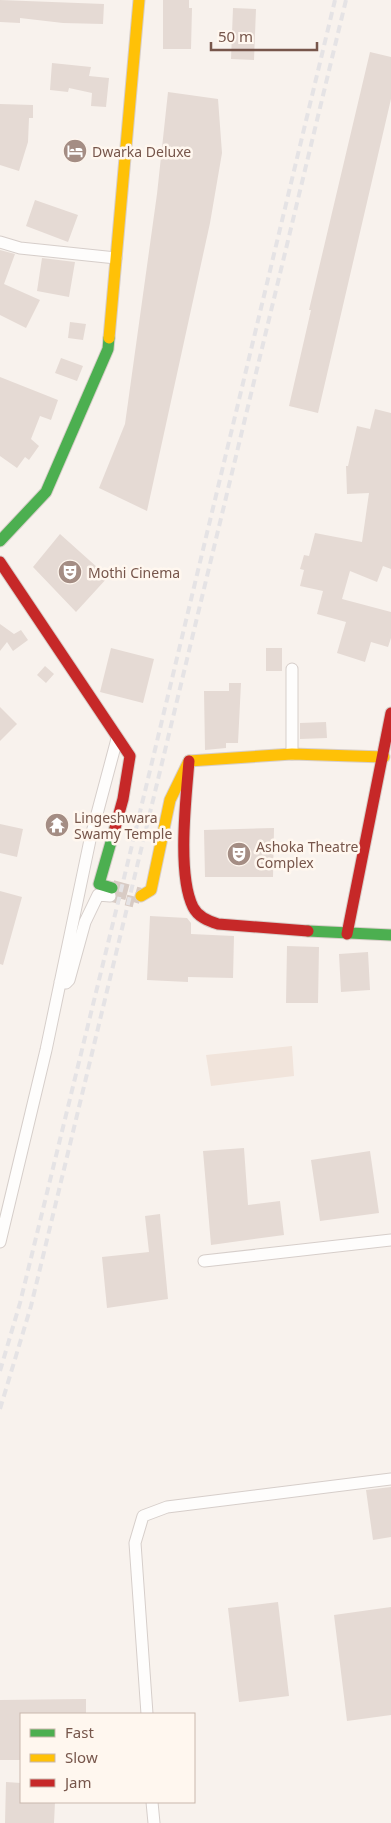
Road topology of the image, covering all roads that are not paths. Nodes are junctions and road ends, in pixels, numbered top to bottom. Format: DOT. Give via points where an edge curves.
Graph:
graph roads {
  1 [pos="139,0"];
  2 [pos="0,242"];
  3 [pos="116,258"];
  4 [pos="0,541"];
  5 [pos="0,562"];
  6 [pos="292,669"];
  7 [pos="391,713"];
  8 [pos="117,739"];
  9 [pos="292,754"];
  10 [pos="384,757"];
  11 [pos="189,763"];
  12 [pos="111,892"];
  13 [pos="137,899"];
  14 [pos="347,934"];
  15 [pos="391,935"];
  16 [pos="60,982"];
  17 [pos="391,1240"];
  18 [pos="0,1242"];
  19 [pos="204,1261"];
  20 [pos="391,1479"];
  21 [pos="146,1713"];
  22 [pos="152,1803"];
  23 [pos="154,1823"];
  1 -- 3 [label="main road"];
  2 -- 3 [label="street" via="20,248"];
  3 -- 4 [label="main road" via="108,349 46,492"];
  5 -- 8 [label="main road"];
  6 -- 9 [label="street"];
  7 -- 10 [label="main road"];
  8 -- 12 [label="main road" via="130,756 99,884"];
  8 -- 16 [label="street" via="90,840"];
  9 -- 10 [label="main road"];
  9 -- 11 [label="main road"];
  10 -- 14 [label="main road"];
  11 -- 13 [label="street" via="169,818 156,886 147,901"];
  11 -- 14 [label="main road" via="186,872 188,898 199,916 218,924"];
  12 -- 16 [label="street" via="98,895 90,907 69,980"];
  14 -- 15 [label="main road"];
  16 -- 18 [label="street"];
  17 -- 19 [label="street"];
  20 -- 21 [label="street" via="167,1507 143,1516 135,1543"];
  22 -- 23 [label="street"];
}
